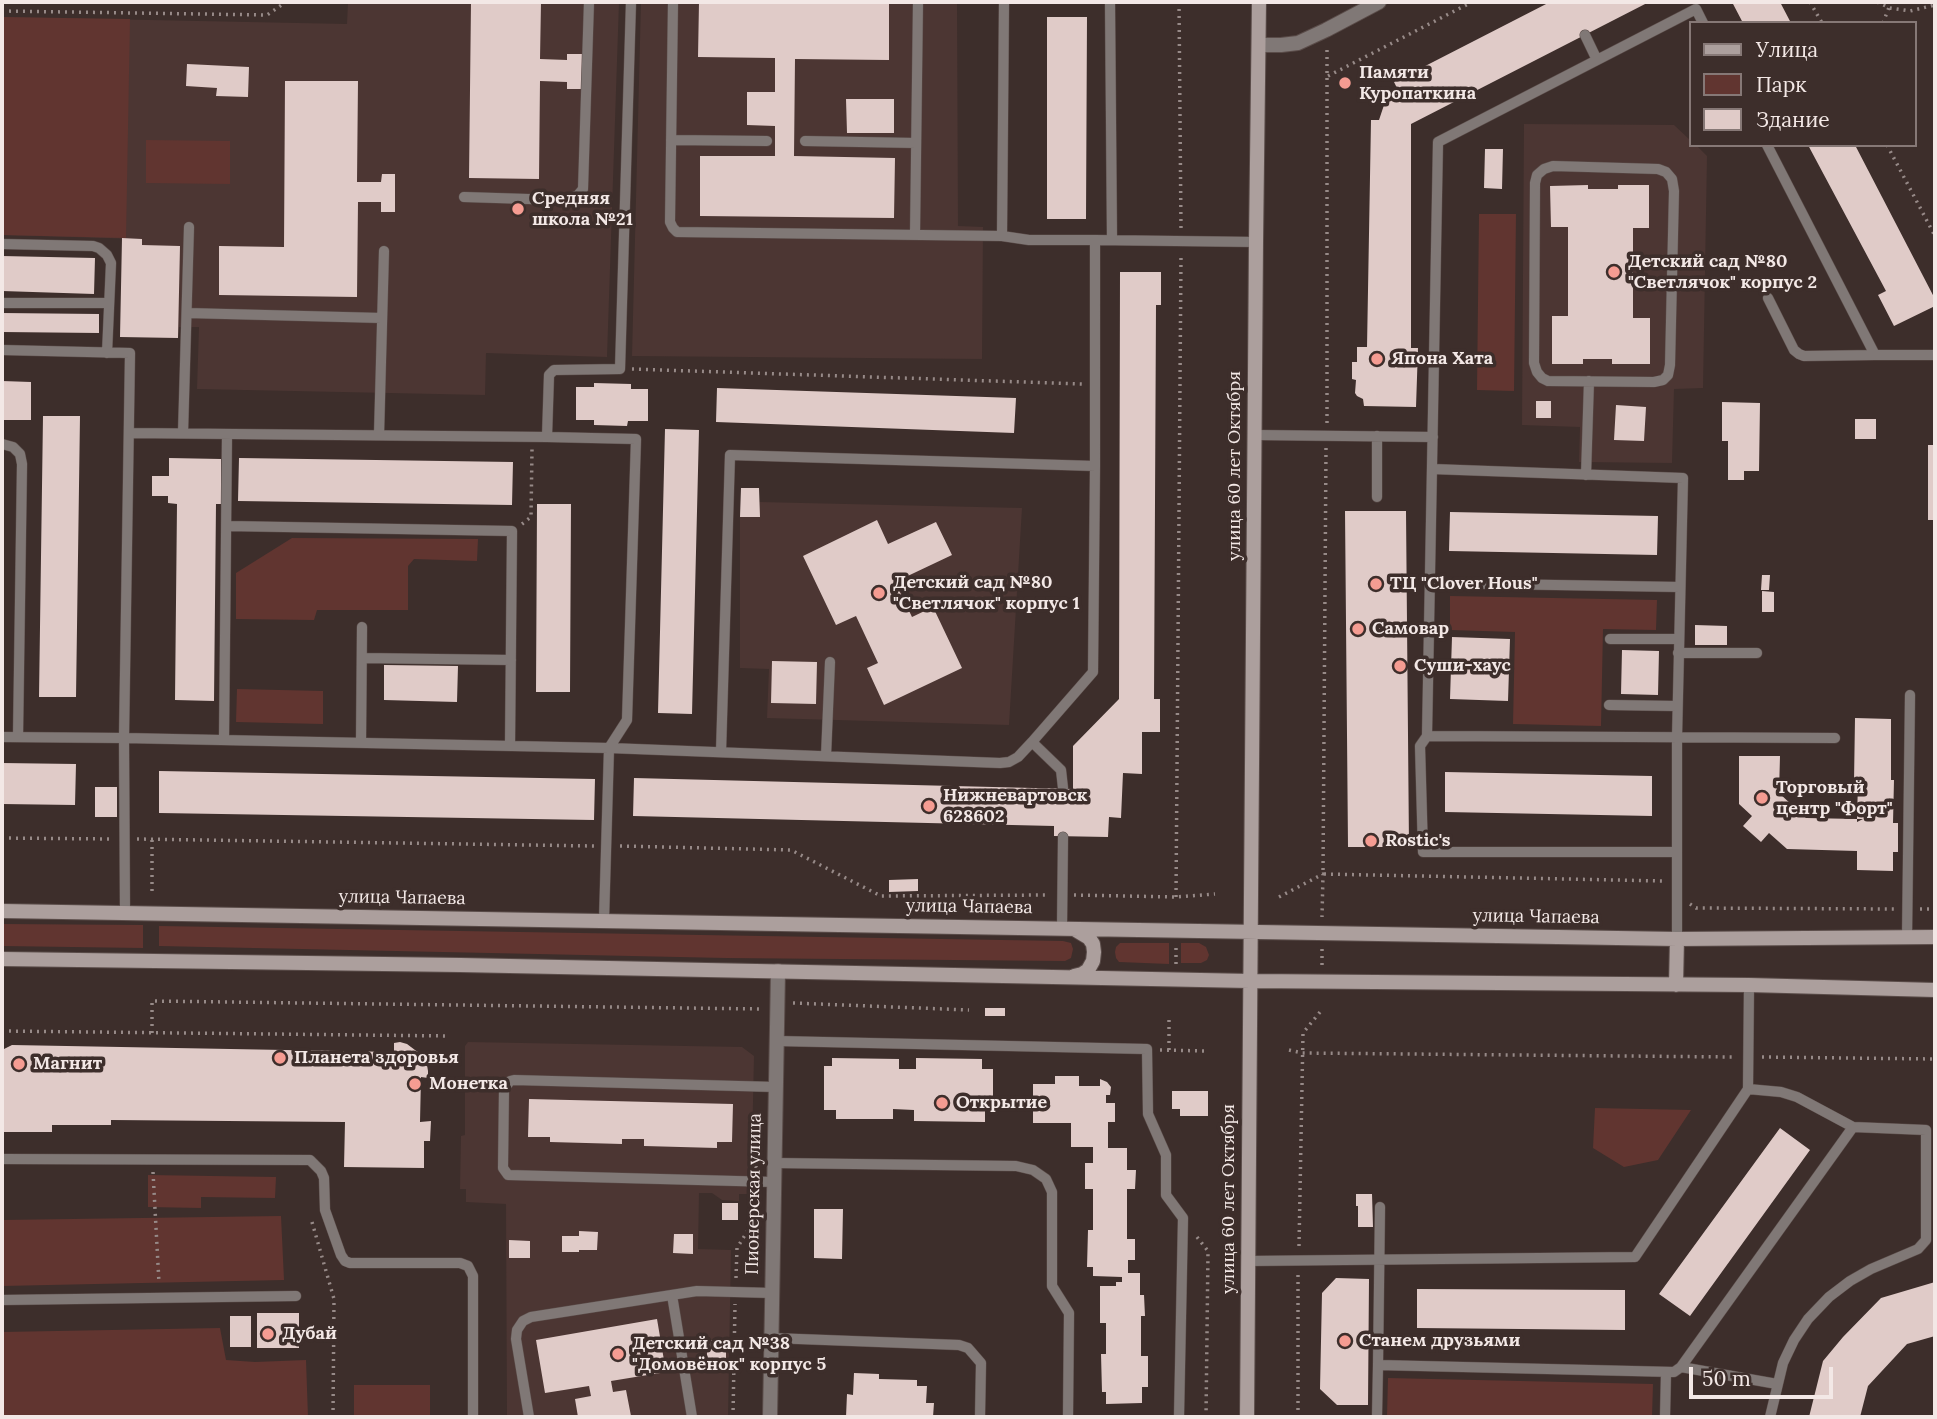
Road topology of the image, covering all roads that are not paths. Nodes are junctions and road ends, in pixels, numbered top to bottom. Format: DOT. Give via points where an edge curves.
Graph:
graph roads {
  1 [pos="589,2"];
  2 [pos="631,2"];
  3 [pos="673,2"];
  4 [pos="918,2"];
  5 [pos="1004,2"];
  6 [pos="1110,2"];
  7 [pos="1259,2"];
  8 [pos="1379,2"];
  9 [pos="1702,21"];
  10 [pos="1585,35"];
  11 [pos="1259,45"];
  12 [pos="1597,60"];
  13 [pos="671,140"];
  14 [pos="767,141"];
  15 [pos="805,141"];
  16 [pos="916,143"];
  17 [pos="1768,147"];
  18 [pos="464,197"];
  19 [pos="189,228"];
  20 [pos="915,235"];
  21 [pos="1002,236"];
  22 [pos="1094,240"];
  23 [pos="1112,240"];
  24 [pos="1256,242"];
  25 [pos="2,244"];
  26 [pos="384,251"];
  27 [pos="1768,298"];
  28 [pos="2,303"];
  29 [pos="109,303"];
  30 [pos="187,313"];
  31 [pos="382,318"];
  32 [pos="2,351"];
  33 [pos="107,353"];
  34 [pos="1875,355"];
  35 [pos="1935,355"];
  36 [pos="1589,381"];
  37 [pos="129,433"];
  38 [pos="183,433"];
  39 [pos="227,433"];
  40 [pos="379,435"];
  41 [pos="1255,435"];
  42 [pos="1377,436"];
  43 [pos="547,437"];
  44 [pos="1433,438"];
  45 [pos="2,444"];
  46 [pos="1096,466"];
  47 [pos="1432,469"];
  48 [pos="1586,475"];
  49 [pos="1377,497"];
  50 [pos="227,526"];
  51 [pos="1431,583"];
  52 [pos="1680,586"];
  53 [pos="362,628"];
  54 [pos="1610,639"];
  55 [pos="1679,639"];
  56 [pos="1678,653"];
  57 [pos="1757,653"];
  58 [pos="362,658"];
  59 [pos="511,660"];
  60 [pos="830,662"];
  61 [pos="1910,695"];
  62 [pos="1609,705"];
  63 [pos="1677,706"];
  64 [pos="1427,736"];
  65 [pos="2,737"];
  66 [pos="18,737"];
  67 [pos="124,738"];
  68 [pos="1677,738"];
  69 [pos="1835,738"];
  70 [pos="224,740"];
  71 [pos="1032,742"];
  72 [pos="361,743"];
  73 [pos="510,746"];
  74 [pos="609,748"];
  75 [pos="721,752"];
  76 [pos="826,756"];
  77 [pos="1063,788"];
  78 [pos="1063,837"];
  79 [pos="1676,852"];
  80 [pos="2,911"];
  81 [pos="125,913"];
  82 [pos="604,920"];
  83 [pos="1067,928"];
  84 [pos="1250,931"];
  85 [pos="1935,937"];
  86 [pos="1677,939"];
  87 [pos="1907,939"];
  88 [pos="2,959"];
  89 [pos="778,971"];
  90 [pos="1070,977"];
  91 [pos="1250,981"];
  92 [pos="1676,985"];
  93 [pos="1749,985"];
  94 [pos="1935,989"];
  95 [pos="777,1041"];
  96 [pos="776,1087"];
  97 [pos="1748,1089"];
  98 [pos="1853,1127"];
  99 [pos="2,1159"];
  100 [pos="774,1163"];
  101 [pos="774,1182"];
  102 [pos="1380,1207"];
  103 [pos="1379,1259"];
  104 [pos="1248,1261"];
  105 [pos="772,1293"];
  106 [pos="672,1294"];
  107 [pos="296,1296"];
  108 [pos="2,1300"];
  109 [pos="772,1338"];
  110 [pos="1378,1365"];
  111 [pos="1681,1367"];
  112 [pos="1666,1372"];
  113 [pos="1777,1384"];
  114 [pos="473,1417"];
  115 [pos="529,1417"];
  116 [pos="692,1417"];
  117 [pos="770,1417"];
  118 [pos="980,1417"];
  119 [pos="1068,1417"];
  120 [pos="1180,1417"];
  121 [pos="1247,1417"];
  122 [pos="1377,1417"];
  123 [pos="1665,1417"];
  124 [pos="1770,1417"];
  1 -- 18 [label="lane" via="583,188 578,195 560,200"];
  2 -- 43 [label="lane" via="620,369 554,370 549,375"];
  3 -- 13 [label="lane"];
  4 -- 16 [label="lane"];
  5 -- 21 [label="lane"];
  6 -- 23 [label="lane"];
  7 -- 11 [label="main road, улица 60 лет Октября"];
  8 -- 11 [label="street" via="1297,43"];
  9 -- 12 [label="lane" via="1696,9"];
  10 -- 12 [label="lane"];
  11 -- 24 [label="main road, улица 60 лет Октября"];
  12 -- 44 [label="lane" via="1438,142"];
  13 -- 14 [label="lane"];
  13 -- 20 [label="lane" via="670,222 677,232"];
  15 -- 16 [label="lane"];
  16 -- 20 [label="lane"];
  17 -- 34 [label="lane"];
  19 -- 30 [label="lane"];
  20 -- 21 [label="lane"];
  21 -- 22 [label="lane"];
  22 -- 23 [label="lane"];
  22 -- 46 [label="lane"];
  23 -- 24 [label="lane"];
  24 -- 41 [label="main road, улица 60 лет Октября"];
  25 -- 29 [label="lane" via="99,248 111,263"];
  26 -- 31 [label="lane"];
  27 -- 34 [label="lane" via="1799,354"];
  28 -- 29 [label="lane"];
  29 -- 33 [label="lane"];
  30 -- 31 [label="lane"];
  30 -- 38 [label="lane"];
  31 -- 40 [label="lane"];
  32 -- 33 [label="lane"];
  33 -- 37 [label="lane" via="130,353"];
  34 -- 35 [label="lane"];
  36 -- 36 [label="lane" via="1548,381 1534,363 1537,175 1553,166 1658,169 1672,179 1674,191 1668,375 1654,382"];
  36 -- 48 [label="lane"];
  37 -- 38 [label="lane"];
  37 -- 67 [label="lane"];
  38 -- 39 [label="lane"];
  39 -- 40 [label="lane"];
  39 -- 50 [label="lane"];
  40 -- 43 [label="lane"];
  41 -- 42 [label="lane"];
  41 -- 84 [label="main road, улица 60 лет Октября"];
  42 -- 44 [label="lane"];
  42 -- 49 [label="lane"];
  43 -- 74 [label="lane" via="636,439 627,720"];
  44 -- 47 [label="lane"];
  45 -- 66 [label="lane" via="13,447 22,464"];
  46 -- 71 [label="lane" via="1093,673"];
  46 -- 75 [label="lane" via="730,455"];
  47 -- 48 [label="lane"];
  47 -- 51 [label="lane"];
  48 -- 52 [label="lane" via="1683,478"];
  50 -- 59 [label="lane" via="512,531"];
  50 -- 70 [label="lane"];
  51 -- 52 [label="lane"];
  51 -- 64 [label="lane"];
  52 -- 55 [label="lane"];
  53 -- 58 [label="lane"];
  54 -- 55 [label="lane"];
  55 -- 56 [label="lane"];
  56 -- 57 [label="lane"];
  56 -- 63 [label="lane"];
  58 -- 59 [label="lane"];
  58 -- 72 [label="lane"];
  59 -- 73 [label="lane"];
  60 -- 76 [label="lane"];
  61 -- 87 [label="lane"];
  62 -- 63 [label="lane"];
  63 -- 68 [label="lane"];
  64 -- 68 [label="lane"];
  64 -- 79 [label="lane" via="1420,746 1423,852"];
  65 -- 66 [label="lane"];
  66 -- 67 [label="lane"];
  67 -- 70 [label="lane"];
  67 -- 81 [label="lane"];
  68 -- 69 [label="lane"];
  68 -- 79 [label="lane"];
  70 -- 72 [label="lane"];
  71 -- 76 [label="lane" via="1018,757 1000,763"];
  71 -- 77 [label="lane" via="1061,770"];
  72 -- 73 [label="lane"];
  73 -- 74 [label="lane"];
  74 -- 75 [label="lane"];
  74 -- 82 [label="lane"];
  75 -- 76 [label="lane"];
  78 -- 83 [label="lane"];
  79 -- 86 [label="lane"];
  80 -- 81 [label="main road, улица Чапаева"];
  81 -- 82 [label="main road, улица Чапаева"];
  82 -- 83 [label="main road, улица Чапаева"];
  83 -- 84 [label="main road, улица Чапаева"];
  83 -- 90 [label="main road" via="1089,938 1094,952 1088,970"];
  84 -- 86 [label="main road, улица Чапаева"];
  84 -- 91 [label="main road, улица 60 лет Октября"];
  85 -- 87 [label="main road, улица Чапаева"];
  86 -- 87 [label="main road, улица Чапаева"];
  86 -- 92 [label="main road"];
  88 -- 89 [label="main road"];
  89 -- 90 [label="main road"];
  89 -- 95 [label="street, Пионерская улица"];
  90 -- 91 [label="main road"];
  91 -- 92 [label="main road"];
  91 -- 104 [label="main road, улица 60 лет Октября"];
  92 -- 93 [label="main road"];
  93 -- 94 [label="main road"];
  93 -- 97 [label="lane"];
  95 -- 96 [label="street, Пионерская улица"];
  95 -- 120 [label="lane" via="1147,1049 1148,1114 1166,1155 1166,1195 1183,1218"];
  96 -- 100 [label="street, Пионерская улица"];
  96 -- 101 [label="lane" via="514,1080 504,1089 503,1168 508,1175"];
  97 -- 98 [label="lane" via="1797,1097"];
  97 -- 103 [label="lane" via="1635,1257"];
  98 -- 111 [label="lane"];
  98 -- 113 [label="lane" via="1926,1130 1926,1240 1829,1297 1794,1340"];
  99 -- 114 [label="lane" via="310,1160 324,1178 325,1210 345,1261 468,1266 473,1276"];
  100 -- 101 [label="street, Пионерская улица"];
  100 -- 119 [label="lane" via="1016,1166 1046,1179 1052,1192 1052,1286 1069,1313"];
  101 -- 105 [label="street, Пионерская улица"];
  102 -- 103 [label="lane"];
  103 -- 104 [label="lane"];
  103 -- 110 [label="lane"];
  104 -- 121 [label="main road, улица 60 лет Октября"];
  105 -- 106 [label="lane"];
  105 -- 109 [label="street, Пионерская улица"];
  106 -- 115 [label="lane" via="523,1321 516,1339"];
  106 -- 116 [label="lane"];
  107 -- 108 [label="lane"];
  109 -- 117 [label="street, Пионерская улица"];
  109 -- 118 [label="lane" via="968,1348 981,1363"];
  110 -- 112 [label="lane"];
  110 -- 122 [label="lane"];
  111 -- 112 [label="lane"];
  111 -- 113 [label="lane"];
  112 -- 123 [label="lane"];
  113 -- 124 [label="lane"];
}
